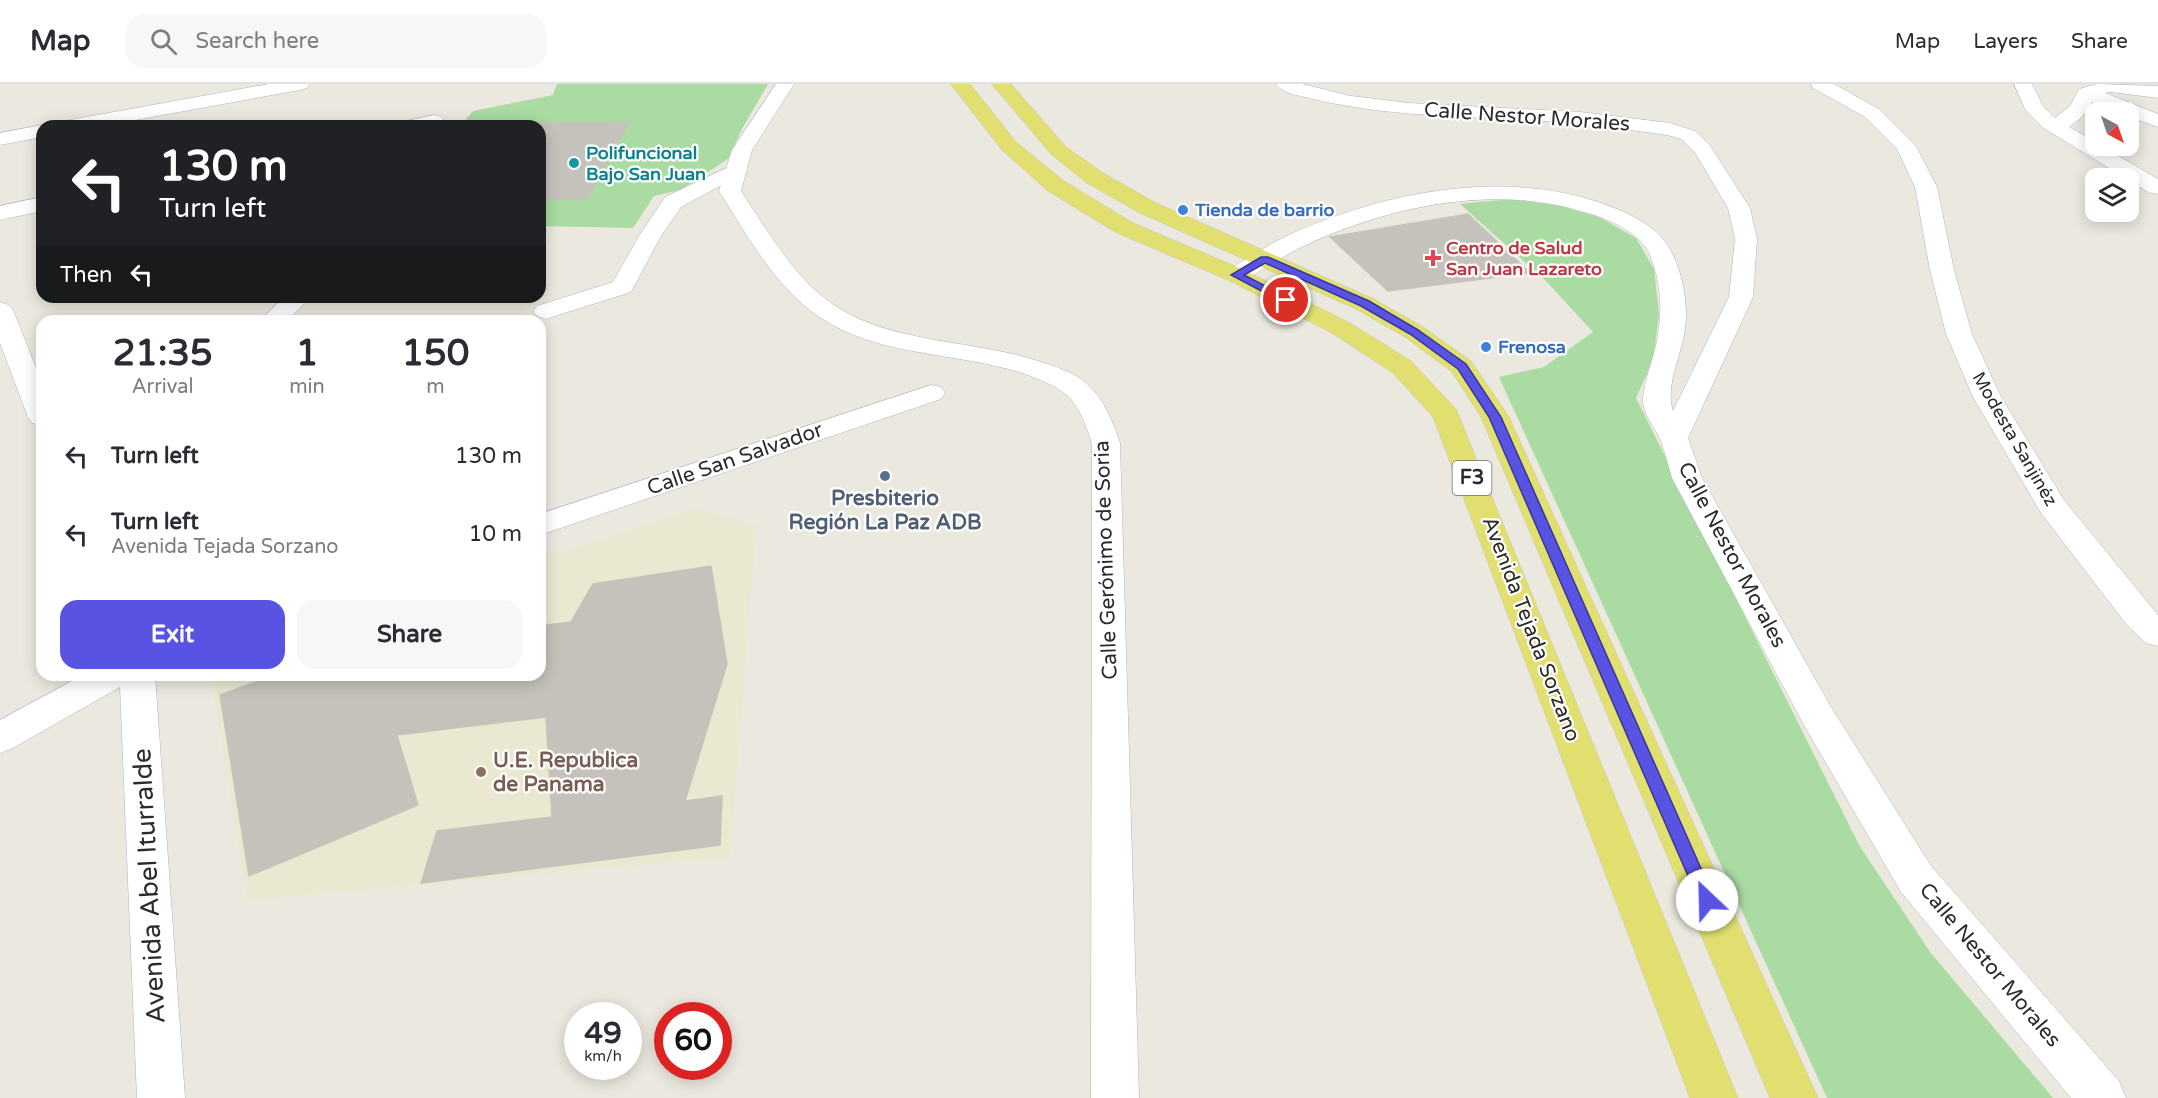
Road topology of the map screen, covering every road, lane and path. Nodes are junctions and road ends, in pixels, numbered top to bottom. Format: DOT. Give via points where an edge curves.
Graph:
graph roads {
  1 [pos="300,84"];
  2 [pos="785,84"];
  3 [pos="960,84"];
  4 [pos="1000,84"];
  5 [pos="1284,84"];
  6 [pos="1820,84"];
  7 [pos="2023,84"];
  8 [pos="2158,92"];
  9 [pos="2086,93"];
  10 [pos="103,120"];
  11 [pos="2158,121"];
  12 [pos="2054,126"];
  13 [pos="36,132"];
  14 [pos="0,139"];
  15 [pos="737,170"];
  16 [pos="2158,188"];
  17 [pos="36,205"];
  18 [pos="0,213"];
  19 [pos="1264,259"];
  20 [pos="1236,275"];
  21 [pos="292,303"];
  22 [pos="0,310"];
  23 [pos="546,311"];
  24 [pos="279,315"];
  25 [pos="931,393"];
  26 [pos="36,402"];
  27 [pos="1674,438"];
  28 [pos="546,523"];
  29 [pos="2158,634"];
  30 [pos="101,681"];
  31 [pos="137,681"];
  32 [pos="0,738"];
  33 [pos="161,1098"];
  34 [pos="1115,1098"];
  35 [pos="1714,1098"];
  36 [pos="1794,1098"];
  37 [pos="2102,1098"];
  1 -- 10 [label="street"];
  2 -- 15 [label="street, Calle Gerónimo de Soria" via="742,150"];
  3 -- 20 [label="main road, Avenida Tejada Sorzano / F3" via="1009,146 1056,186 1125,228"];
  4 -- 19 [label="main road, F3" via="1059,151 1095,178 1146,207"];
  5 -- 27 [label="street, Calle Nestor Morales" via="1351,102 1580,118 1670,129 1688,135 1702,148 1739,208 1746,239 1742,297"];
  6 -- 29 [label="street, Modesta Sanjinéz" via="1872,113 1906,146 1926,187 1959,334 1987,397 2052,506 2139,617"];
  7 -- 12 [label="street" via="2035,109"];
  8 -- 9 [label="street" via="2110,86"];
  9 -- 11 [label="street"];
  9 -- 12 [label="street" via="2071,119"];
  12 -- 16 [label="street"];
  13 -- 14 [label="street"];
  15 -- 23 [label="street" via="673,202 622,287"];
  15 -- 34 [label="street, Calle Gerónimo de Soria" via="730,191 756,232 808,296 831,314 855,326 913,343 1042,372 1072,386 1101,425 1106,442"];
  17 -- 18 [label="street"];
  19 -- 20 [label="street"];
  19 -- 27 [label="street" via="1346,220 1442,196 1511,192 1602,210 1636,226 1660,251 1667,271 1674,323 1657,403"];
  19 -- 36 [label="main road, F3" via="1365,304 1414,332 1462,367 1495,417"];
  20 -- 35 [label="main road, Avenida Tejada Sorzano / F3" via="1341,328 1402,367 1446,414"];
  21 -- 24 [label="street"];
  22 -- 26 [label="street"];
  25 -- 28 [label="street, Calle San Salvador"];
  27 -- 37 [label="street, Calle Nestor Morales" via="1687,478 1812,706 1916,879"];
  30 -- 32 [label="street"];
  31 -- 33 [label="street, Avenida Abel Iturralde"];
}
